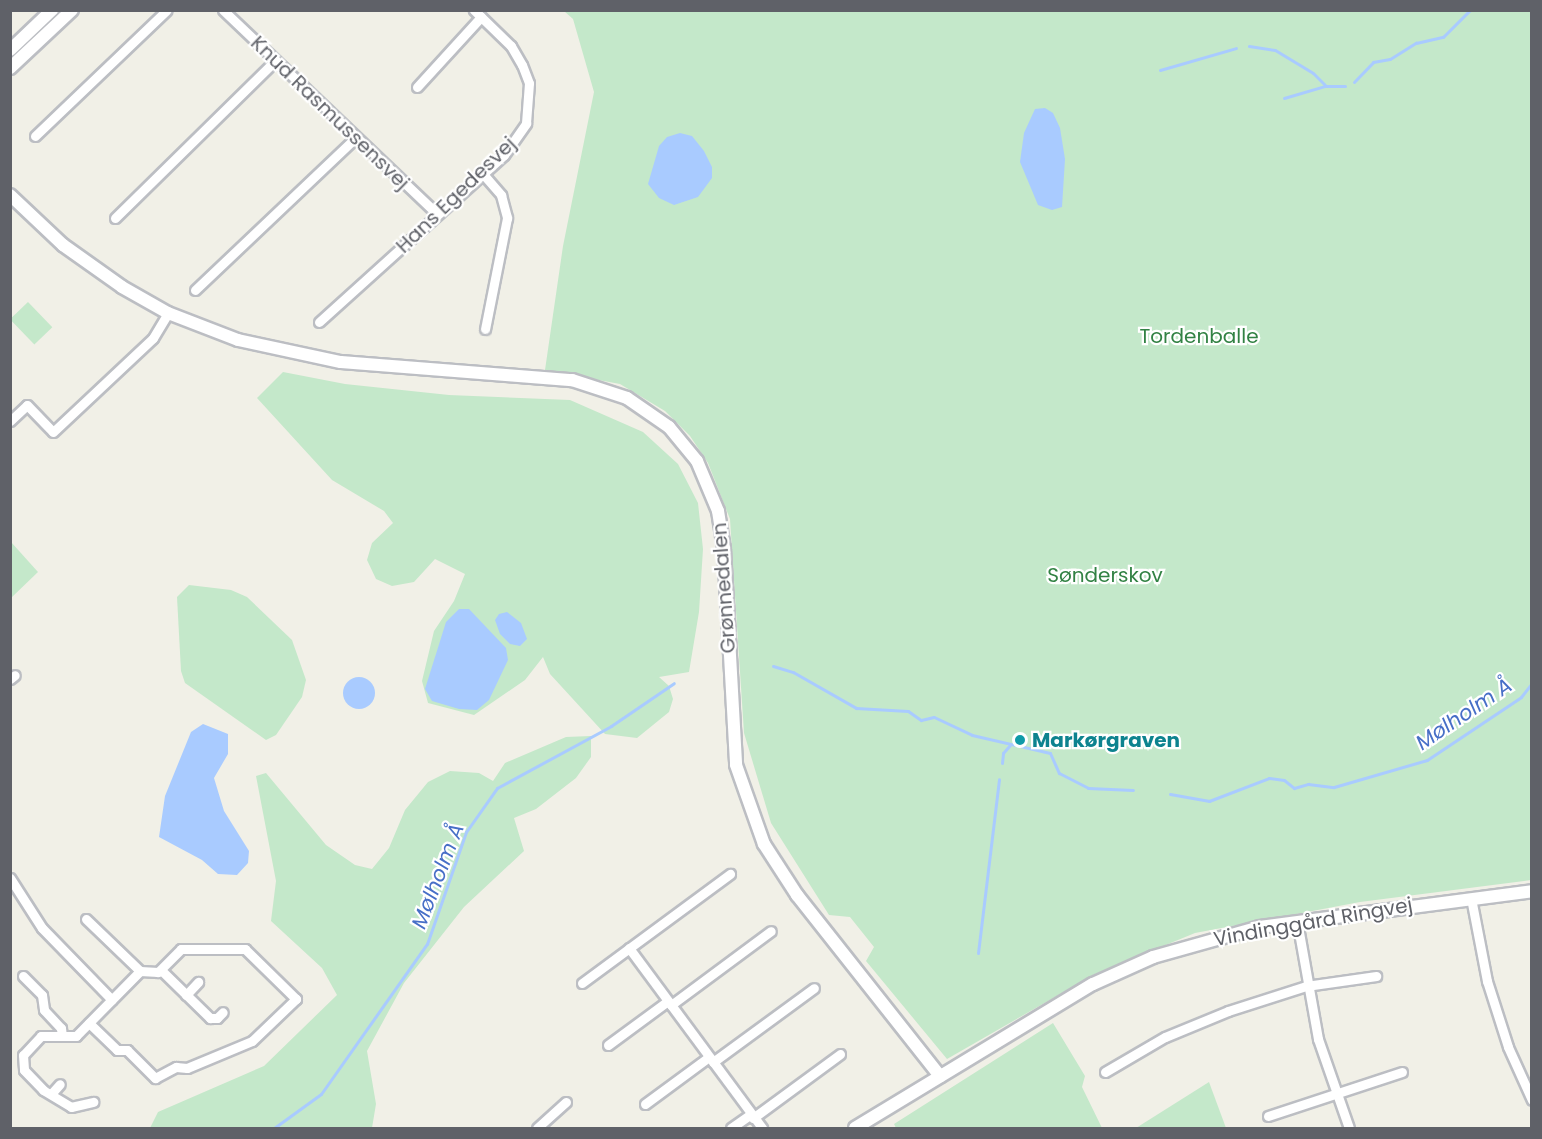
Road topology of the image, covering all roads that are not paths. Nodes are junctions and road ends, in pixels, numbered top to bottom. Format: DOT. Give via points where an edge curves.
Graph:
graph roads {
  1 [pos="52,10"];
  2 [pos="72,10"];
  3 [pos="167,10"];
  4 [pos="223,10"];
  5 [pos="474,10"];
  6 [pos="481,18"];
  7 [pos="10,50"];
  8 [pos="275,61"];
  9 [pos="10,68"];
  10 [pos="417,87"];
  11 [pos="35,136"];
  12 [pos="356,137"];
  13 [pos="483,174"];
  14 [pos="11,196"];
  15 [pos="437,214"];
  16 [pos="115,218"];
  17 [pos="195,290"];
  18 [pos="168,313"];
  19 [pos="319,322"];
  20 [pos="485,329"];
  21 [pos="10,421"];
  22 [pos="730,874"];
  23 [pos="10,878"];
  24 [pos="1532,891"];
  25 [pos="1471,898"];
  26 [pos="86,919"];
  27 [pos="1297,921"];
  28 [pos="771,931"];
  29 [pos="629,948"];
  30 [pos="160,970"];
  31 [pos="140,971"];
  32 [pos="23,976"];
  33 [pos="1376,976"];
  34 [pos="198,982"];
  35 [pos="582,983"];
  36 [pos="1306,986"];
  37 [pos="814,988"];
  38 [pos="186,994"];
  39 [pos="112,1000"];
  40 [pos="669,1003"];
  41 [pos="223,1012"];
  42 [pos="89,1023"];
  43 [pos="62,1036"];
  44 [pos="608,1045"];
  45 [pos="840,1054"];
  46 [pos="711,1060"];
  47 [pos="1105,1072"];
  48 [pos="1402,1072"];
  49 [pos="940,1076"];
  50 [pos="60,1084"];
  51 [pos="51,1094"];
  52 [pos="1335,1094"];
  53 [pos="1532,1100"];
  54 [pos="93,1102"];
  55 [pos="566,1102"];
  56 [pos="645,1104"];
  57 [pos="752,1116"];
  58 [pos="1268,1116"];
  59 [pos="537,1128"];
  60 [pos="731,1128"];
  61 [pos="762,1128"];
  62 [pos="855,1128"];
  63 [pos="1349,1128"];
  1 -- 7 [label="street"];
  2 -- 9 [label="street"];
  3 -- 11 [label="street"];
  4 -- 8 [label="street, Knud Rasmussensvej"];
  5 -- 6 [label="street, Hans Egedesvej"];
  6 -- 10 [label="street"];
  6 -- 13 [label="street, Hans Egedesvej" via="511,46 522,65 530,103 518,138"];
  8 -- 12 [label="street, Knud Rasmussensvej"];
  8 -- 16 [label="street"];
  12 -- 15 [label="street, Knud Rasmussensvej"];
  12 -- 17 [label="street"];
  13 -- 15 [label="street, Hans Egedesvej"];
  13 -- 20 [label="street" via="501,195 507,218"];
  14 -- 18 [label="street, Grønnedalen" via="91,266"];
  15 -- 19 [label="street, Hans Egedesvej"];
  18 -- 21 [label="street" via="153,338 53,432 27,405"];
  18 -- 49 [label="street, Grønnedalen" via="238,340 316,359 572,380 627,398 669,427 697,461 718,511 724,548 736,765 764,844 797,895"];
  22 -- 29 [label="street"];
  23 -- 39 [label="street" via="49,936"];
  24 -- 25 [label="street, Vindinggård Ringvej"];
  25 -- 27 [label="street, Vindinggård Ringvej"];
  25 -- 53 [label="street" via="1487,981 1508,1047"];
  26 -- 31 [label="street"];
  27 -- 36 [label="street"];
  27 -- 49 [label="street, Vindinggård Ringvej" via="1185,946 1116,972"];
  28 -- 40 [label="street"];
  29 -- 35 [label="street"];
  29 -- 40 [label="street"];
  30 -- 31 [label="street"];
  30 -- 38 [label="street"];
  30 -- 42 [label="street" via="181,949 245,949 296,999 252,1041 155,1078 127,1050 117,1050"];
  31 -- 39 [label="street"];
  32 -- 43 [label="street" via="42,995 44,1010 61,1028"];
  33 -- 36 [label="street"];
  34 -- 38 [label="street"];
  36 -- 47 [label="street" via="1198,1022"];
  36 -- 52 [label="street"];
  37 -- 46 [label="street"];
  38 -- 41 [label="street" via="210,1018 218,1018"];
  39 -- 42 [label="street"];
  40 -- 44 [label="street"];
  40 -- 46 [label="street"];
  42 -- 43 [label="street" via="76,1036"];
  43 -- 51 [label="street" via="41,1036 23,1055 24,1071"];
  45 -- 57 [label="street"];
  46 -- 56 [label="street"];
  46 -- 57 [label="street"];
  48 -- 52 [label="street"];
  49 -- 62 [label="street, Vindinggård Ringvej"];
  50 -- 51 [label="street"];
  51 -- 54 [label="street" via="71,1107"];
  52 -- 58 [label="street"];
  52 -- 63 [label="street"];
  55 -- 59 [label="street"];
  57 -- 60 [label="street"];
  57 -- 61 [label="street"];
}
